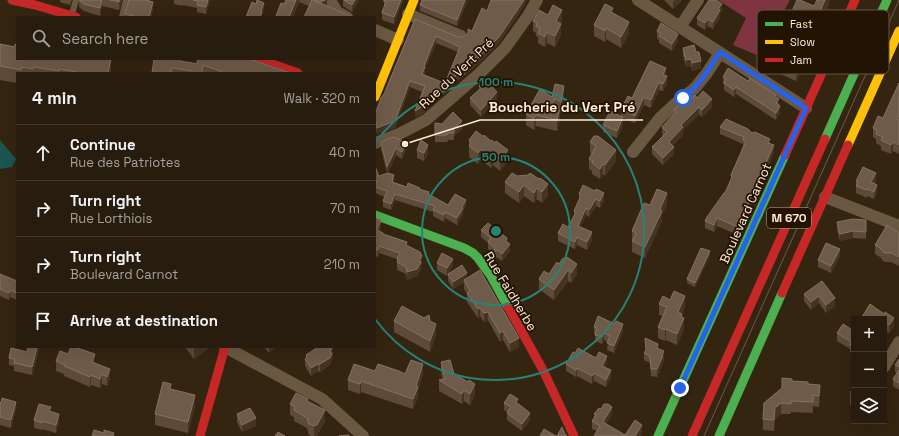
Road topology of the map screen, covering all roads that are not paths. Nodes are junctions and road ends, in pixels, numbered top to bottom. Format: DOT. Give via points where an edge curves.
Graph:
graph roads {
  1 [pos="12,0"];
  2 [pos="76,0"];
  3 [pos="126,0"];
  4 [pos="330,0"];
  5 [pos="414,0"];
  6 [pos="538,0"];
  7 [pos="638,0"];
  8 [pos="698,0"];
  9 [pos="854,0"];
  10 [pos="887,0"];
  11 [pos="850,10"];
  12 [pos="883,10"];
  13 [pos="408,14"];
  14 [pos="74,16"];
  15 [pos="122,16"];
  16 [pos="345,16"];
  17 [pos="680,27"];
  18 [pos="376,30"];
  19 [pos="899,31"];
  20 [pos="461,36"];
  21 [pos="398,40"];
  22 [pos="720,52"];
  23 [pos="889,53"];
  24 [pos="261,60"];
  25 [pos="295,72"];
  26 [pos="821,74"];
  27 [pos="854,74"];
  28 [pos="880,74"];
  29 [pos="376,95"];
  30 [pos="806,108"];
  31 [pos="376,143"];
  32 [pos="633,152"];
  33 [pos="825,197"];
  34 [pos="376,215"];
  35 [pos="899,226"];
  36 [pos="734,319"];
  37 [pos="899,342"];
  38 [pos="225,348"];
  39 [pos="227,348"];
  40 [pos="887,362"];
  41 [pos="200,436"];
  42 [pos="363,436"];
  43 [pos="574,436"];
  44 [pos="658,436"];
  45 [pos="682,436"];
  46 [pos="692,436"];
  47 [pos="719,436"];
  1 -- 14 [label="street"];
  2 -- 14 [label="lane"];
  3 -- 15 [label="lane"];
  4 -- 16 [label="street" via="337,12"];
  5 -- 13 [label="street"];
  6 -- 31 [label="street, Rue du Vert Pré" via="505,48 479,74 426,120"];
  7 -- 17 [label="street"];
  8 -- 17 [label="street"];
  9 -- 11 [label="street, Boulevard Carnot"];
  10 -- 12 [label="street, M 670"];
  13 -- 20 [label="street"];
  13 -- 21 [label="street"];
  17 -- 22 [label="street"];
  18 -- 21 [label="street"];
  19 -- 23 [label="street"];
  21 -- 29 [label="street"];
  22 -- 30 [label="street"];
  22 -- 32 [label="street" via="695,88 660,118"];
  24 -- 25 [label="street"];
  26 -- 30 [label="street, Boulevard Carnot"];
  27 -- 46 [label="street, M 670"];
  28 -- 33 [label="street"];
  30 -- 44 [label="street, Boulevard Carnot"];
  33 -- 35 [label="street"];
  33 -- 47 [label="street"];
  34 -- 43 [label="street, Rue Faidherbe" via="469,250 478,258 491,276 543,370"];
  36 -- 45 [label="street"];
  37 -- 40 [label="street"];
  38 -- 41 [label="street"];
  39 -- 42 [label="street" via="322,399"];
}
